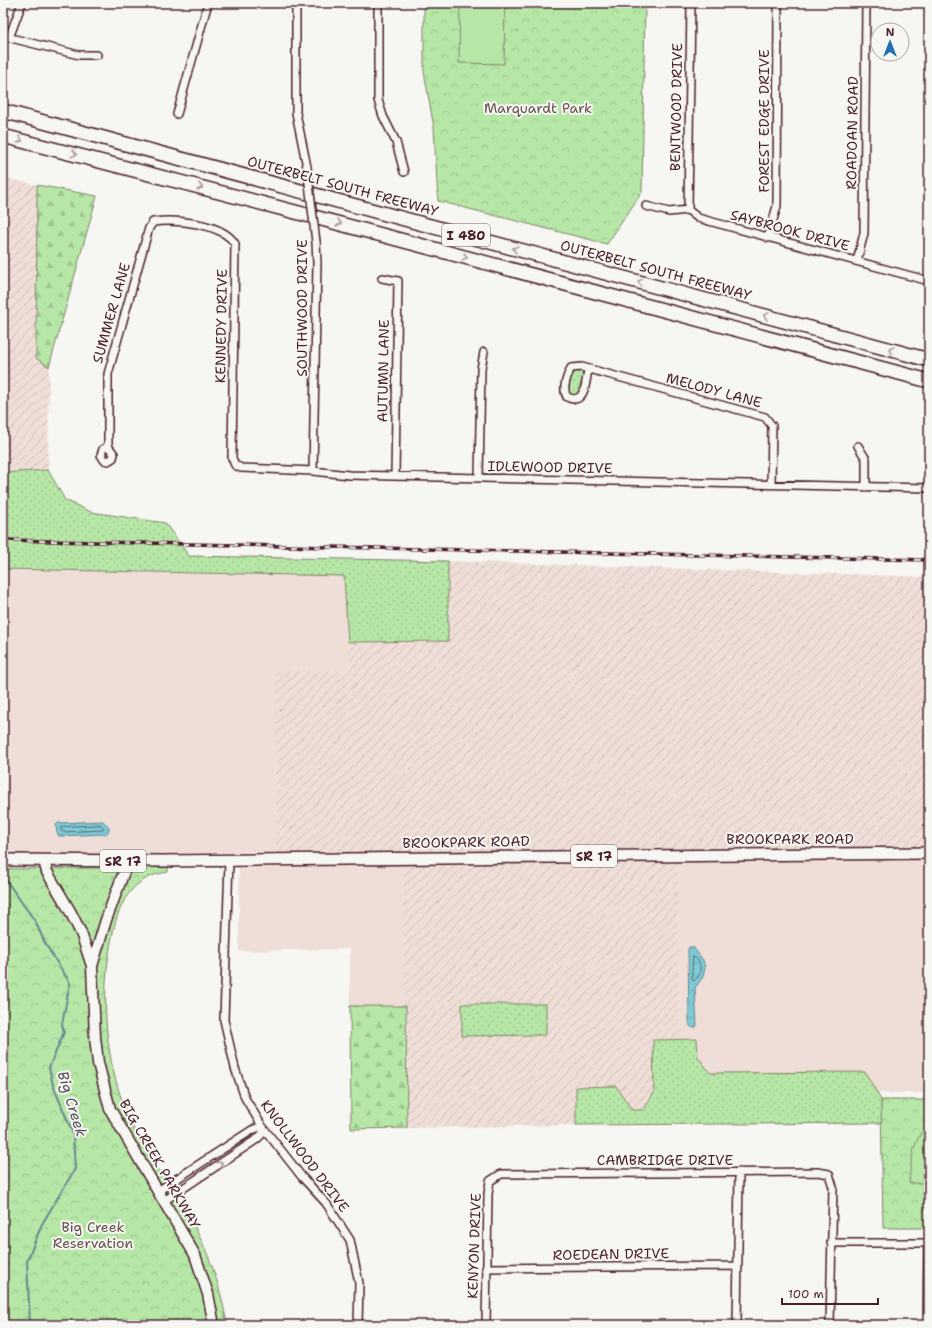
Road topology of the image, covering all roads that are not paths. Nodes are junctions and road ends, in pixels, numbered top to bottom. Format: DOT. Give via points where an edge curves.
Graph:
graph roads {
  1 [pos="22,3"];
  2 [pos="208,3"];
  3 [pos="296,3"];
  4 [pos="378,3"];
  5 [pos="691,3"];
  6 [pos="778,3"];
  7 [pos="866,3"];
  8 [pos="6,37"];
  9 [pos="97,56"];
  10 [pos="3,111"];
  11 [pos="176,114"];
  12 [pos="3,136"];
  13 [pos="404,172"];
  14 [pos="646,206"];
  15 [pos="688,210"];
  16 [pos="185,222"];
  17 [pos="768,238"];
  18 [pos="857,262"];
  19 [pos="382,278"];
  20 [pos="929,281"];
  21 [pos="484,352"];
  22 [pos="929,360"];
  23 [pos="588,369"];
  24 [pos="929,381"];
  25 [pos="108,446"];
  26 [pos="858,446"];
  27 [pos="235,465"];
  28 [pos="313,471"];
  29 [pos="395,476"];
  30 [pos="479,478"];
  31 [pos="771,485"];
  32 [pos="866,487"];
  33 [pos="929,488"];
  34 [pos="929,853"];
  35 [pos="3,860"];
  36 [pos="229,860"];
  37 [pos="44,861"];
  38 [pos="128,861"];
  39 [pos="92,966"];
  40 [pos="264,1129"];
  41 [pos="226,1147"];
  42 [pos="232,1155"];
  43 [pos="195,1168"];
  44 [pos="739,1172"];
  45 [pos="501,1174"];
  46 [pos="201,1176"];
  47 [pos="158,1191"];
  48 [pos="164,1201"];
  49 [pos="831,1243"];
  50 [pos="928,1243"];
  51 [pos="737,1266"];
  52 [pos="486,1268"];
  53 [pos="214,1325"];
  54 [pos="358,1325"];
  55 [pos="486,1325"];
  56 [pos="737,1325"];
  57 [pos="830,1325"];
  58 [pos="927,1325"];
  1 -- 8 [label="street"];
  2 -- 11 [label="street"];
  3 -- 28 [label="street, SOUTHWOOD DRIVE, bridge" via="296,113 307,167 317,263"];
  4 -- 13 [label="street" via="378,100 396,142"];
  5 -- 15 [label="street, BENTWOOD DRIVE"];
  6 -- 17 [label="street, FOREST EDGE DRIVE" via="777,206"];
  7 -- 18 [label="street, ROADOAN ROAD" via="864,234"];
  8 -- 9 [label="street" via="79,55"];
  22 -- 10 [label="highway, OUTERBELT SOUTH FREEWAY / I 480, one-way"];
  12 -- 24 [label="highway, I 480, one-way"];
  14 -- 15 [label="street" via="669,212"];
  15 -- 17 [label="street, SAYBROOK DRIVE" via="698,218"];
  16 -- 25 [label="street, SUMMER LANE" via="153,222 149,228 108,374"];
  16 -- 27 [label="street, KENNEDY DRIVE" via="221,232 235,244 232,458"];
  17 -- 18 [label="street, SAYBROOK DRIVE"];
  18 -- 20 [label="street, SAYBROOK DRIVE"];
  19 -- 29 [label="street, AUTUMN LANE" via="398,281"];
  21 -- 30 [label="street"];
  23 -- 23 [label="street, MELODY LANE" via="576,366 571,368 564,389 567,397 572,400 582,395"];
  23 -- 31 [label="street, MELODY LANE" via="765,417 772,426"];
  26 -- 32 [label="street" via="866,459"];
  27 -- 28 [label="street, IDLEWOOD DRIVE" via="246,470"];
  28 -- 29 [label="street, IDLEWOOD DRIVE" via="349,476"];
  29 -- 30 [label="street, IDLEWOOD DRIVE"];
  30 -- 31 [label="street, IDLEWOOD DRIVE"];
  31 -- 32 [label="street, IDLEWOOD DRIVE"];
  32 -- 33 [label="street, IDLEWOOD DRIVE"];
  34 -- 36 [label="main road, BROOKPARK ROAD / SR 17"];
  35 -- 37 [label="main road, BROOKPARK ROAD / SR 17"];
  36 -- 38 [label="main road, BROOKPARK ROAD / SR 17"];
  36 -- 40 [label="street, KNOLLWOOD DRIVE" via="224,1020 239,1082 245,1098"];
  37 -- 38 [label="main road, BROOKPARK ROAD / SR 17"];
  37 -- 39 [label="street, BIG CREEK PARKWAY" via="47,872 81,933"];
  38 -- 39 [label="street, BIG CREEK PARKWAY"];
  39 -- 47 [label="street, BIG CREEK PARKWAY" via="98,1063 110,1109"];
  40 -- 41 [label="street" via="252,1130"];
  40 -- 42 [label="street"];
  40 -- 54 [label="street, KNOLLWOOD DRIVE" via="326,1203 350,1240 359,1283"];
  41 -- 42 [label="street"];
  41 -- 43 [label="street"];
  46 -- 42 [label="street, one-way"];
  43 -- 46 [label="street"];
  43 -- 47 [label="street"];
  44 -- 45 [label="street, CAMBRIDGE DRIVE"];
  44 -- 49 [label="street, CAMBRIDGE DRIVE" via="829,1174 833,1188"];
  44 -- 51 [label="street"];
  45 -- 52 [label="street, KENYON DRIVE" via="490,1181"];
  46 -- 48 [label="street"];
  47 -- 48 [label="street, BIG CREEK PARKWAY"];
  48 -- 53 [label="street, BIG CREEK PARKWAY" via="195,1255 208,1294"];
  49 -- 50 [label="street"];
  49 -- 57 [label="street"];
  50 -- 58 [label="street"];
  51 -- 52 [label="street, ROEDEAN DRIVE"];
  51 -- 56 [label="street"];
  52 -- 55 [label="street, KENYON DRIVE"];
}
